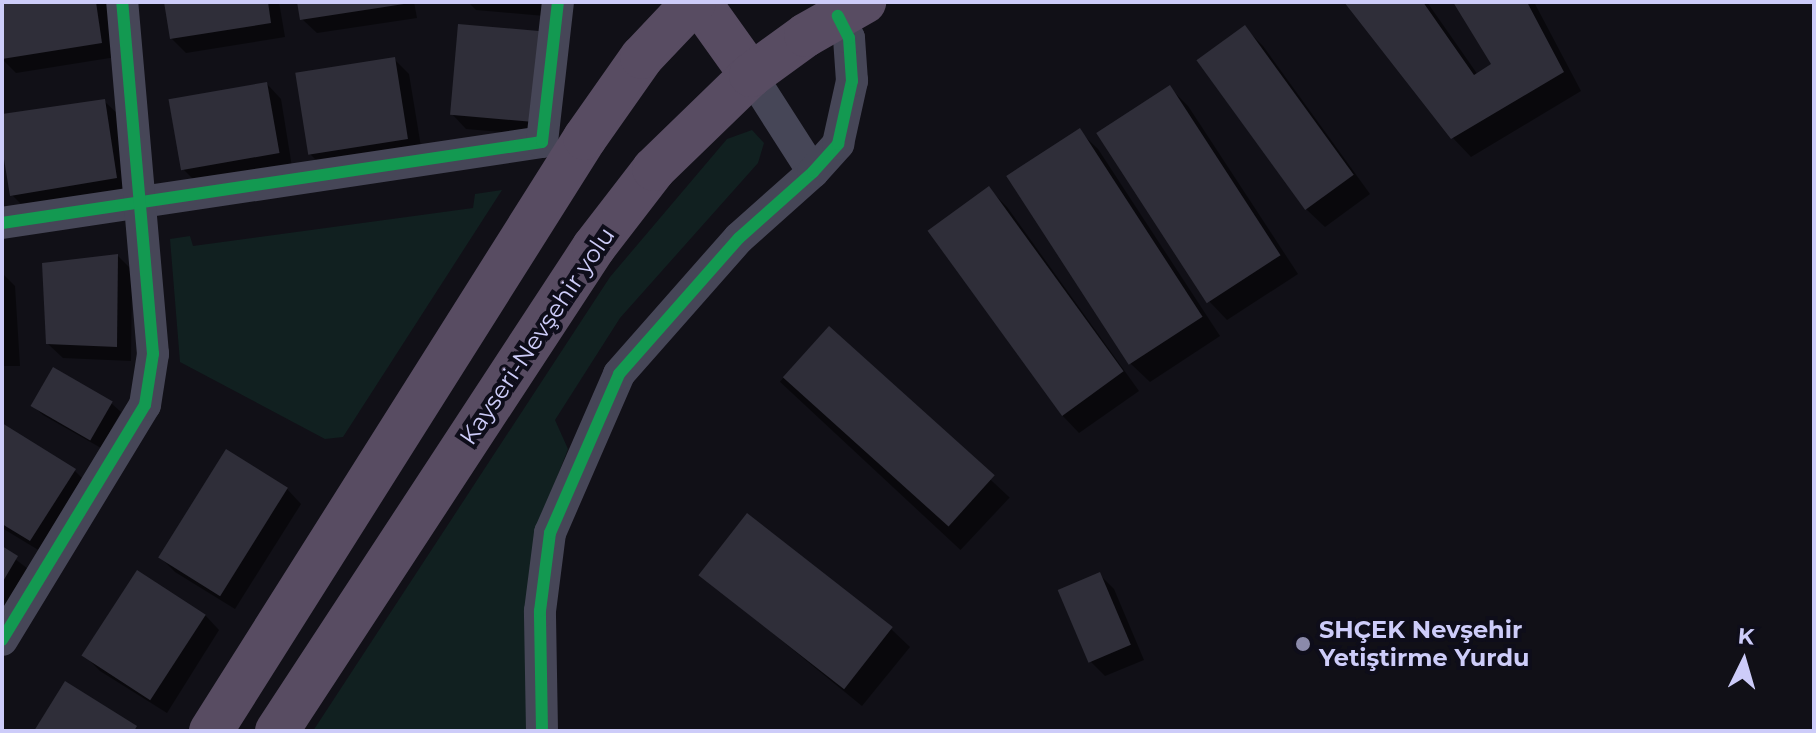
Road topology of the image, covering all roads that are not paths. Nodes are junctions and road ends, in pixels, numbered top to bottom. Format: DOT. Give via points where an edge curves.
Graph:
graph roads {
  1 [pos="122,2"];
  2 [pos="558,2"];
  3 [pos="696,2"];
  4 [pos="843,7"];
  5 [pos="751,75"];
  6 [pos="813,172"];
  7 [pos="143,202"];
  8 [pos="2,223"];
  9 [pos="2,640"];
  10 [pos="211,731"];
  11 [pos="277,731"];
  12 [pos="542,731"];
  1 -- 7 [label="street"];
  2 -- 7 [label="street" via="542,142"];
  3 -- 5 [label="highway"];
  3 -- 10 [label="highway" via="642,57 585,138"];
  4 -- 5 [label="highway, Kayseri-Nevşehir yolu"];
  4 -- 6 [label="street" via="852,81 846,118 838,144"];
  5 -- 6 [label="street"];
  5 -- 11 [label="highway, Kayseri-Nevşehir yolu" via="654,169 601,237"];
  6 -- 12 [label="street" via="739,238 619,374 550,533 540,611"];
  7 -- 8 [label="street"];
  7 -- 9 [label="street" via="153,354 145,405"];
}
